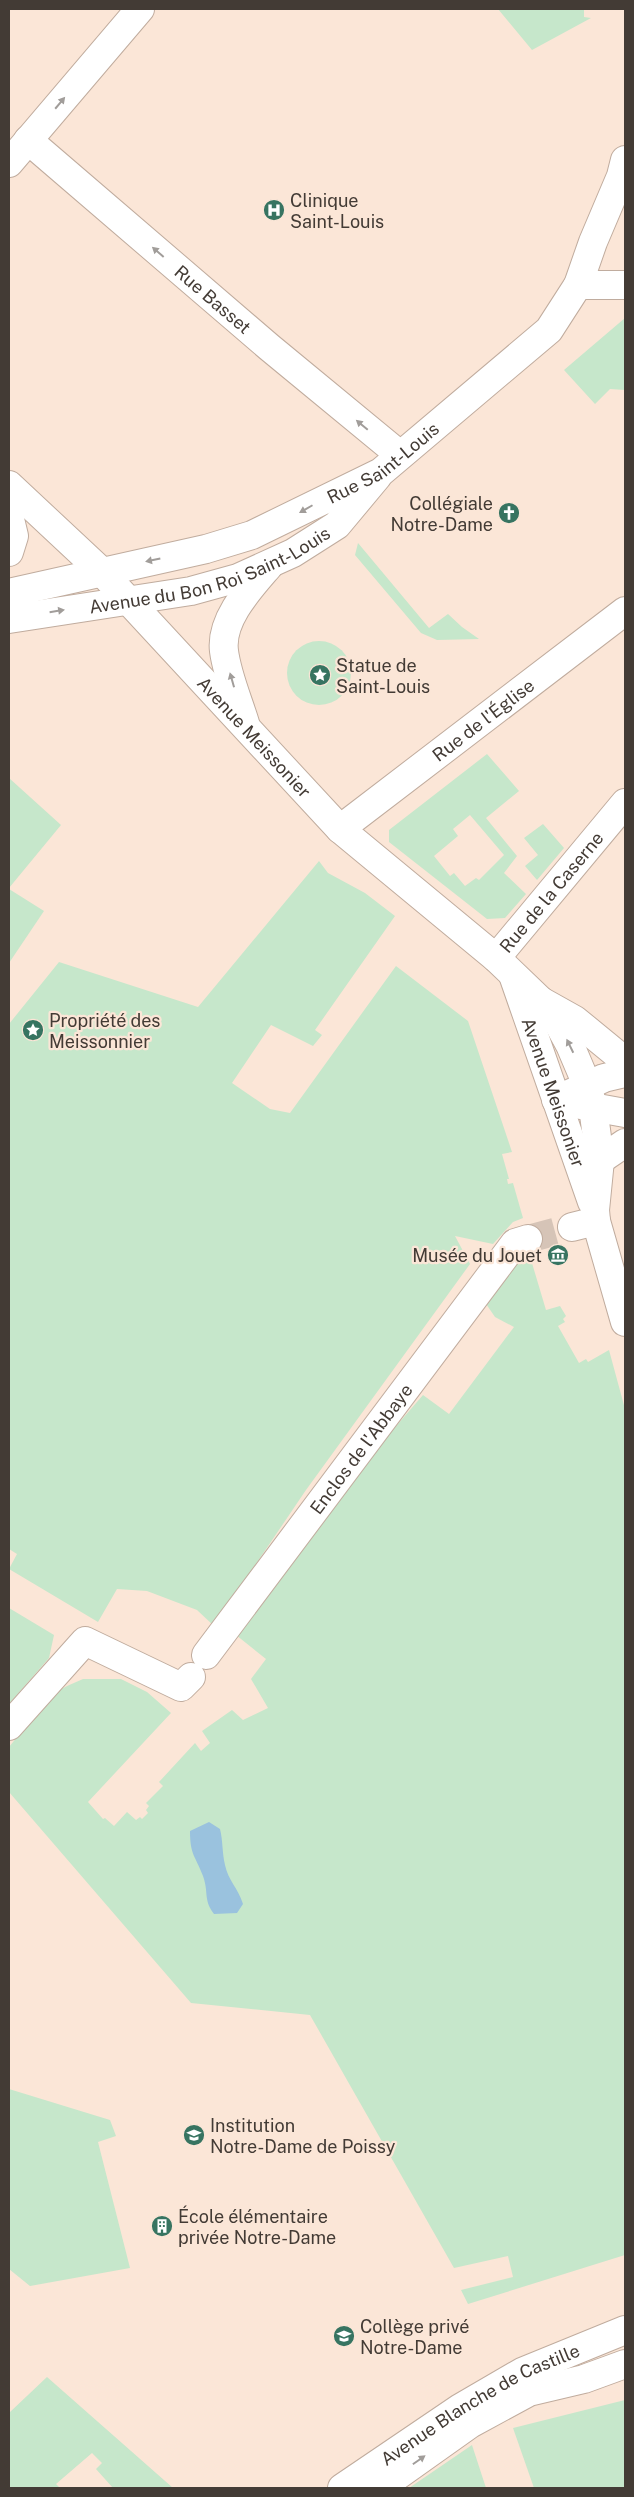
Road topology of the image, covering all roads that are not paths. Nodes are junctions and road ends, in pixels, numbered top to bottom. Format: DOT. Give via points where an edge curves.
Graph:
graph roads {
  1 [pos="140,9"];
  2 [pos="28,140"];
  3 [pos="625,160"];
  4 [pos="9,163"];
  5 [pos="578,285"];
  6 [pos="625,285"];
  7 [pos="390,464"];
  8 [pos="9,485"];
  9 [pos="9,515"];
  10 [pos="9,552"];
  11 [pos="269,566"];
  12 [pos="101,571"];
  13 [pos="9,593"];
  14 [pos="128,600"];
  15 [pos="625,611"];
  16 [pos="9,619"];
  17 [pos="246,727"];
  18 [pos="625,803"];
  19 [pos="340,829"];
  20 [pos="504,966"];
  21 [pos="541,1001"];
  22 [pos="625,1061"];
  23 [pos="625,1073"];
  24 [pos="590,1096"];
  25 [pos="556,1100"];
  26 [pos="625,1113"];
  27 [pos="625,1143"];
  28 [pos="600,1160"];
  29 [pos="588,1219"];
  30 [pos="521,1241"];
  31 [pos="625,1322"];
  32 [pos="206,1655"];
  33 [pos="191,1677"];
  34 [pos="9,1726"];
  35 [pos="625,2330"];
  36 [pos="625,2364"];
  37 [pos="342,2488"];
  38 [pos="380,2488"];
  2 -- 1 [label="street, one-way"];
  2 -- 4 [label="street"];
  7 -- 2 [label="street, Rue Basset, one-way" via="269,347"];
  3 -- 5 [label="street, Rue Saint-Louis" via="622,176"];
  5 -- 6 [label="street"];
  5 -- 7 [label="street, Rue Saint-Louis" via="549,330"];
  7 -- 11 [label="street, Avenue du Bon Roi Saint-Louis" via="337,525"];
  7 -- 12 [label="street, Rue Saint-Louis, one-way" via="297,514 252,534 206,548"];
  8 -- 12 [label="street, Avenue Meissonier"];
  9 -- 10 [label="street" via="14,536"];
  11 -- 14 [label="street, Avenue du Bon Roi Saint-Louis" via="218,584"];
  17 -- 11 [label="street, one-way" via="224,650 225,634 239,605"];
  12 -- 13 [label="street, Rue Saint-Louis"];
  12 -- 14 [label="street, Avenue Meissonier"];
  16 -- 14 [label="street, Avenue du Bon Roi Saint-Louis, one-way"];
  14 -- 17 [label="street, Avenue Meissonier"];
  15 -- 19 [label="street, Rue de l'Église"];
  17 -- 19 [label="street, Avenue Meissonier"];
  18 -- 20 [label="street, Rue de la Caserne"];
  19 -- 20 [label="street, Avenue Meissonier"];
  20 -- 21 [label="street, Avenue Meissonier"];
  20 -- 25 [label="street, Avenue Meissonier"];
  21 -- 22 [label="street" via="575,1020"];
  24 -- 21 [label="street, Avenue Meissonier, one-way" via="570,1045"];
  23 -- 24 [label="street" via="614,1075"];
  24 -- 25 [label="street"];
  24 -- 26 [label="street"];
  24 -- 28 [label="street, Avenue Meissonier"];
  25 -- 29 [label="street, Avenue Meissonier"];
  27 -- 28 [label="street"];
  28 -- 29 [label="street, Avenue Meissonier"];
  29 -- 31 [label="street, Avenue Meissonier"];
  30 -- 32 [label="street, Enclos de l'Abbaye"];
  33 -- 34 [label="street" via="181,1687 85,1642"];
  35 -- 37 [label="street, Avenue Blanche de Castille" via="522,2372 460,2408"];
  38 -- 36 [label="street, Avenue Blanche de Castille, one-way" via="470,2424 528,2392 584,2379"];
}
